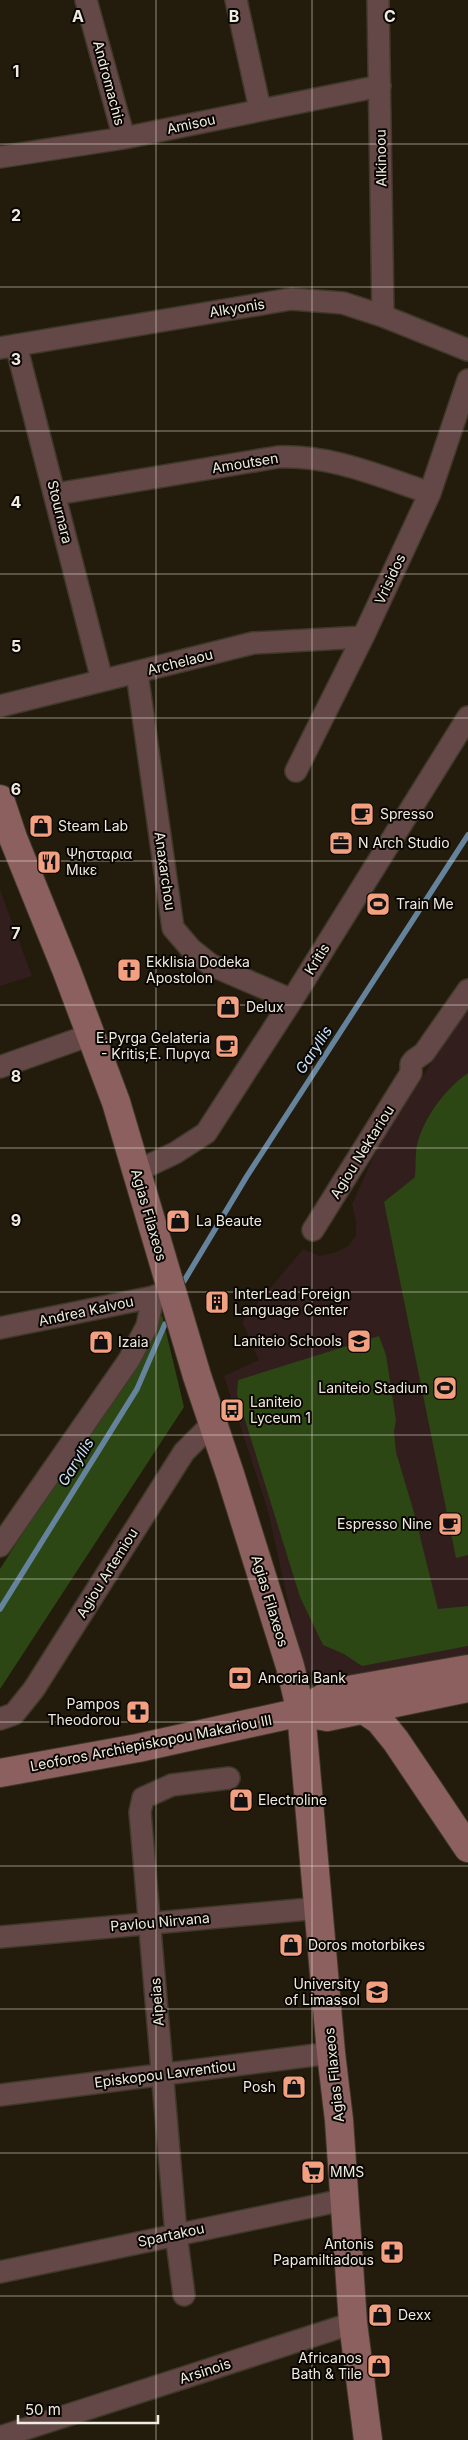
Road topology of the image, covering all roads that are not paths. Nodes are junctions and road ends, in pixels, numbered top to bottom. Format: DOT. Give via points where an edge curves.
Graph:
graph roads {
  1 [pos="86,0"];
  2 [pos="236,0"];
  3 [pos="378,0"];
  4 [pos="380,86"];
  5 [pos="260,110"];
  6 [pos="124,138"];
  7 [pos="0,157"];
  8 [pos="383,316"];
  9 [pos="8,346"];
  10 [pos="468,350"];
  11 [pos="468,380"];
  12 [pos="430,493"];
  13 [pos="56,494"];
  14 [pos="363,637"];
  15 [pos="137,673"];
  16 [pos="102,680"];
  17 [pos="0,706"];
  18 [pos="468,717"];
  19 [pos="296,771"];
  20 [pos="0,799"];
  21 [pos="468,990"];
  22 [pos="292,1000"];
  23 [pos="90,1035"];
  24 [pos="0,1067"];
  25 [pos="137,1171"];
  26 [pos="313,1230"];
  27 [pos="162,1293"];
  28 [pos="0,1328"];
  29 [pos="212,1424"];
  30 [pos="0,1546"];
  31 [pos="468,1668"];
  32 [pos="468,1688"];
  33 [pos="412,1699"];
  34 [pos="364,1710"];
  35 [pos="301,1712"];
  36 [pos="0,1719"];
  37 [pos="396,1741"];
  38 [pos="0,1773"];
  39 [pos="229,1778"];
  40 [pos="468,1848"];
  41 [pos="320,1908"];
  42 [pos="151,1923"];
  43 [pos="0,1937"];
  44 [pos="331,2053"];
  45 [pos="162,2075"];
  46 [pos="0,2095"];
  47 [pos="343,2200"];
  48 [pos="176,2234"];
  49 [pos="0,2272"];
  50 [pos="184,2295"];
  51 [pos="353,2322"];
  52 [pos="0,2437"];
  53 [pos="368,2440"];
  1 -- 6 [label="street, Andromachis"];
  2 -- 5 [label="street"];
  3 -- 4 [label="street, Alkinoou"];
  4 -- 5 [label="street, Amisou"];
  4 -- 8 [label="street, Alkinoou"];
  5 -- 6 [label="street, Amisou"];
  6 -- 7 [label="street, Amisou"];
  8 -- 9 [label="street, Alkyonis" via="343,303 291,299"];
  8 -- 10 [label="street, Alkyonis"];
  9 -- 13 [label="street, Stournara"];
  11 -- 12 [label="street, Vrisidos"];
  12 -- 13 [label="street, Amoutsen" via="330,460 303,456 278,457"];
  12 -- 14 [label="street, Vrisidos"];
  13 -- 16 [label="street, Stournara"];
  14 -- 15 [label="street, Archelaou" via="253,643"];
  14 -- 19 [label="street, Vrisidos"];
  15 -- 16 [label="street, Archelaou"];
  15 -- 22 [label="street, Anaxarchou" via="174,928 191,949 211,965"];
  16 -- 17 [label="street, Archelaou"];
  18 -- 22 [label="street, Kritis"];
  20 -- 23 [label="main road, Agias Filaxeos"];
  21 -- 26 [label="street, Agiou Nektariou" via="424,1053 411,1064 411,1073"];
  22 -- 25 [label="street, Kritis" via="206,1133 175,1153"];
  23 -- 24 [label="street"];
  23 -- 25 [label="main road, Agias Filaxeos" via="116,1102"];
  25 -- 27 [label="main road, Agias Filaxeos"];
  27 -- 28 [label="street, Andrea Kalvou"];
  27 -- 29 [label="main road, Agias Filaxeos"];
  27 -- 30 [label="street" via="129,1360"];
  29 -- 35 [label="main road, Agias Filaxeos" via="273,1611"];
  29 -- 36 [label="street, Agiou Artemiou" via="184,1452 34,1689 14,1714"];
  31 -- 35 [label="main road, Leoforos Archiepiskopou Makariou III" via="331,1693"];
  32 -- 33 [label="main road, Leoforos Archiepiskopou Makariou III"];
  33 -- 34 [label="main road, Leoforos Archiepiskopou Makariou III"];
  33 -- 37 [label="main road" via="403,1713"];
  34 -- 35 [label="main road, Leoforos Archiepiskopou Makariou III" via="327,1717"];
  34 -- 37 [label="main road" via="378,1720"];
  35 -- 38 [label="main road, Leoforos Archiepiskopou Makariou III" via="138,1748"];
  35 -- 41 [label="main road, Agias Filaxeos"];
  37 -- 40 [label="main road"];
  39 -- 42 [label="street, Aipeias" via="172,1785 143,1798 140,1812"];
  41 -- 42 [label="street, Pavlou Nirvana"];
  41 -- 44 [label="main road, Agias Filaxeos"];
  42 -- 43 [label="street, Pavlou Nirvana"];
  42 -- 45 [label="street, Aipeias"];
  44 -- 45 [label="street, Episkopou Lavrentiou"];
  44 -- 47 [label="main road, Agias Filaxeos" via="339,2120"];
  45 -- 46 [label="street, Episkopou Lavrentiou"];
  45 -- 48 [label="street, Aipeias"];
  47 -- 48 [label="street, Spartakou"];
  47 -- 51 [label="main road, Agias Filaxeos"];
  48 -- 49 [label="street, Spartakou"];
  48 -- 50 [label="street, Aipeias"];
  51 -- 52 [label="street, Arsinois"];
  51 -- 53 [label="main road, Agias Filaxeos"];
}
